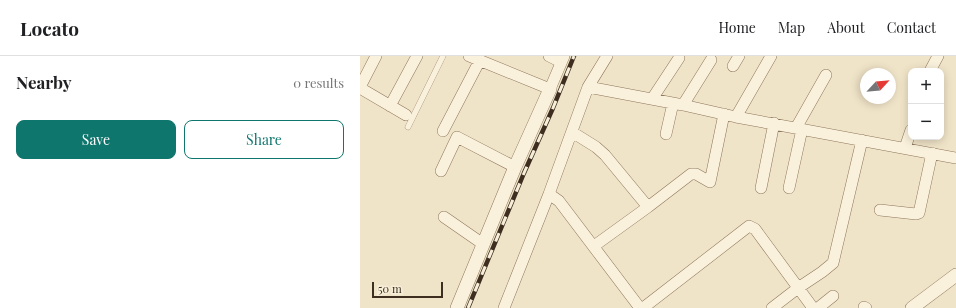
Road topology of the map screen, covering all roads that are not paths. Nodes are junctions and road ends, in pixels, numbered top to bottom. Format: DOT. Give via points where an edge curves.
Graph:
graph roads {
  1 [pos="376,56"];
  2 [pos="417,56"];
  3 [pos="443,56"];
  4 [pos="469,56"];
  5 [pos="549,56"];
  6 [pos="607,56"];
  7 [pos="739,56"];
  8 [pos="771,56"];
  9 [pos="938,56"];
  10 [pos="679,58"];
  11 [pos="563,59"];
  12 [pos="480,60"];
  13 [pos="711,60"];
  14 [pos="733,66"];
  15 [pos="932,68"];
  16 [pos="826,75"];
  17 [pos="588,86"];
  18 [pos="360,88"];
  19 [pos="550,89"];
  20 [pos="652,99"];
  21 [pos="678,104"];
  22 [pos="390,106"];
  23 [pos="724,114"];
  24 [pos="409,116"];
  25 [pos="736,116"];
  26 [pos="774,124"];
  27 [pos="408,127"];
  28 [pos="799,128"];
  29 [pos="443,131"];
  30 [pos="572,132"];
  31 [pos="666,134"];
  32 [pos="908,139"];
  33 [pos="862,140"];
  34 [pos="905,148"];
  35 [pos="932,153"];
  36 [pos="956,158"];
  37 [pos="515,167"];
  38 [pos="441,171"];
  39 [pos="761,188"];
  40 [pos="789,188"];
  41 [pos="549,194"];
  42 [pos="648,207"];
  43 [pos="880,210"];
  44 [pos="444,217"];
  45 [pos="483,244"];
  46 [pos="594,246"];
  47 [pos="956,275"];
  48 [pos="798,288"];
  49 [pos="833,296"];
  50 [pos="457,308"];
  51 [pos="504,308"];
  52 [pos="640,308"];
  53 [pos="643,308"];
  54 [pos="772,308"];
  55 [pos="813,308"];
  56 [pos="818,308"];
  57 [pos="912,308"];
  1 -- 18 [label="street"];
  2 -- 22 [label="street"];
  3 -- 24 [label="lane"];
  4 -- 12 [label="street"];
  5 -- 11 [label="street"];
  6 -- 17 [label="street"];
  7 -- 14 [label="street"];
  8 -- 25 [label="street"];
  9 -- 15 [label="street"];
  10 -- 20 [label="street"];
  11 -- 19 [label="street"];
  12 -- 19 [label="street"];
  12 -- 29 [label="street"];
  13 -- 21 [label="street"];
  16 -- 28 [label="street"];
  17 -- 20 [label="street"];
  17 -- 30 [label="street"];
  18 -- 22 [label="street"];
  19 -- 37 [label="street"];
  20 -- 21 [label="street"];
  21 -- 23 [label="street"];
  21 -- 31 [label="street"];
  22 -- 24 [label="street"];
  23 -- 25 [label="street"];
  23 -- 42 [label="street" via="710,182 691,174"];
  24 -- 27 [label="lane"];
  25 -- 26 [label="street"];
  26 -- 28 [label="street"];
  26 -- 39 [label="street"];
  28 -- 33 [label="street"];
  28 -- 40 [label="street"];
  30 -- 41 [label="street"];
  30 -- 42 [label="street" via="605,155"];
  32 -- 34 [label="street"];
  33 -- 34 [label="street"];
  33 -- 48 [label="street" via="833,263"];
  34 -- 35 [label="street"];
  35 -- 36 [label="street"];
  35 -- 43 [label="street" via="919,213"];
  37 -- 38 [label="street" via="457,137"];
  37 -- 45 [label="street"];
  41 -- 46 [label="street" via="559,201"];
  41 -- 51 [label="street"];
  42 -- 46 [label="street"];
  44 -- 45 [label="street"];
  45 -- 50 [label="street"];
  46 -- 52 [label="street"];
  47 -- 57 [label="street"];
  48 -- 53 [label="street" via="755,229 749,226"];
  48 -- 54 [label="street"];
  48 -- 55 [label="street"];
  49 -- 56 [label="street"];
}
